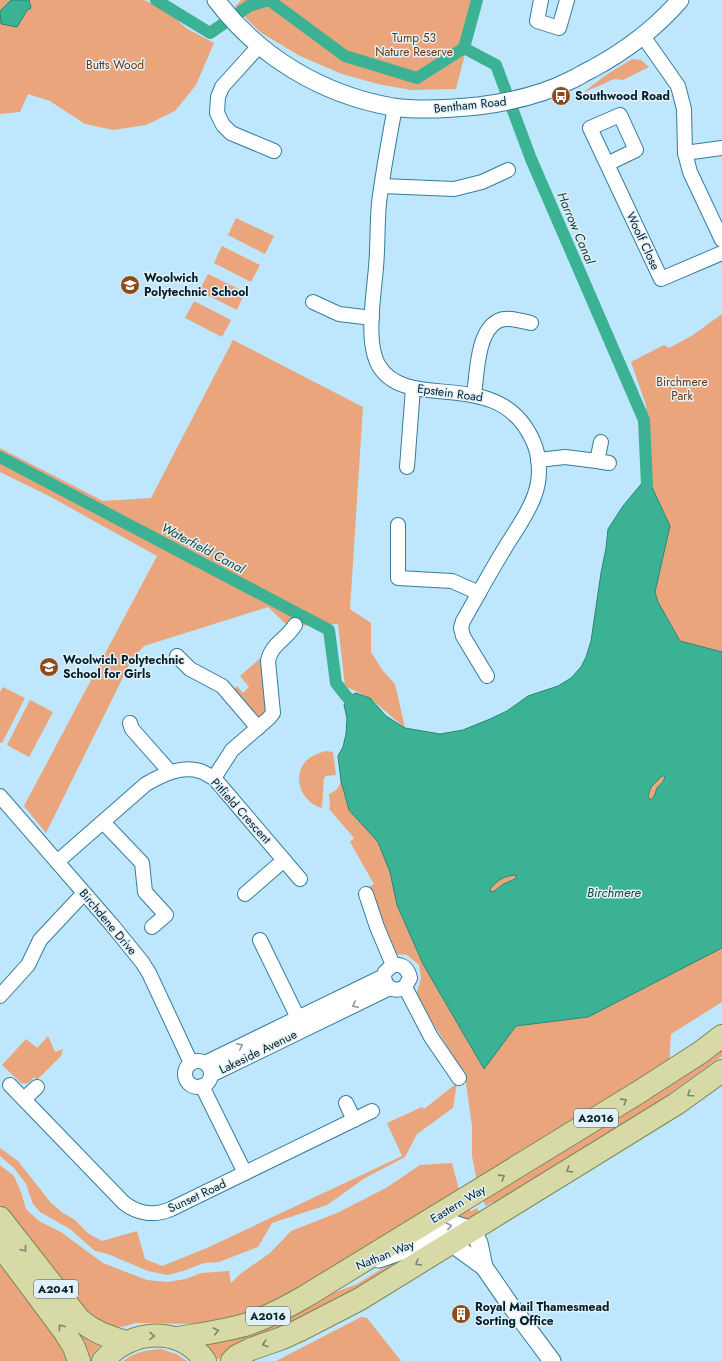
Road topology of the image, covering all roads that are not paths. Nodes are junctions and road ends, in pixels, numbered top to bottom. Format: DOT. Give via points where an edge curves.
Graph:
graph roads {
  1 [pos="541,0"];
  2 [pos="568,0"];
  3 [pos="680,0"];
  4 [pos="217,1"];
  5 [pos="643,36"];
  6 [pos="259,46"];
  7 [pos="394,107"];
  8 [pos="722,148"];
  9 [pos="274,151"];
  10 [pos="685,153"];
  11 [pos="608,164"];
  12 [pos="508,170"];
  13 [pos="382,186"];
  14 [pos="722,240"];
  15 [pos="722,253"];
  16 [pos="313,302"];
  17 [pos="372,318"];
  18 [pos="531,323"];
  19 [pos="413,388"];
  20 [pos="474,394"];
  21 [pos="601,442"];
  22 [pos="538,460"];
  23 [pos="408,467"];
  24 [pos="398,525"];
  25 [pos="479,594"];
  26 [pos="295,625"];
  27 [pos="177,656"];
  28 [pos="486,676"];
  29 [pos="130,723"];
  30 [pos="258,728"];
  31 [pos="170,772"];
  32 [pos="214,778"];
  33 [pos="0,796"];
  34 [pos="103,822"];
  35 [pos="284,860"];
  36 [pos="57,862"];
  37 [pos="300,878"];
  38 [pos="84,893"];
  39 [pos="245,894"];
  40 [pos="366,894"];
  41 [pos="152,927"];
  42 [pos="260,940"];
  43 [pos="393,965"];
  44 [pos="387,982"];
  45 [pos="405,987"];
  46 [pos="0,996"];
  47 [pos="301,1024"];
  48 [pos="722,1036"];
  49 [pos="203,1067"];
  50 [pos="722,1071"];
  51 [pos="459,1078"];
  52 [pos="10,1085"];
  53 [pos="202,1086"];
  54 [pos="37,1087"];
  55 [pos="24,1100"];
  56 [pos="346,1103"];
  57 [pos="372,1111"];
  58 [pos="354,1120"];
  59 [pos="245,1173"];
  60 [pos="0,1218"];
  61 [pos="472,1230"];
  62 [pos="451,1242"];
  63 [pos="0,1245"];
  64 [pos="484,1267"];
  65 [pos="350,1269"];
  66 [pos="178,1338"];
  67 [pos="126,1342"];
  68 [pos="79,1361"];
  69 [pos="104,1361"];
  70 [pos="205,1361"];
  71 [pos="232,1361"];
  72 [pos="552,1361"];
  1 -- 2 [label="street" via="537,21 559,28"];
  3 -- 5 [label="street, Bentham Road"];
  4 -- 6 [label="street, Bentham Road"];
  5 -- 7 [label="street, Bentham Road" via="613,57 571,80 539,93 494,104 438,109"];
  5 -- 10 [label="street" via="678,86 684,109"];
  6 -- 7 [label="street, Bentham Road" via="296,72 328,88"];
  6 -- 9 [label="street" via="222,87 218,97 217,114 231,133"];
  7 -- 13 [label="street, Epstein Road"];
  8 -- 10 [label="street"];
  10 -- 14 [label="street" via="690,172"];
  11 -- 15 [label="street, Woolf Close" via="662,279"];
  12 -- 13 [label="street" via="482,182 454,189"];
  13 -- 17 [label="street, Epstein Road"];
  16 -- 17 [label="street" via="339,314"];
  17 -- 19 [label="street, Epstein Road" via="370,335 374,357 379,367 397,382"];
  18 -- 20 [label="street" via="509,319 498,321 486,332 481,342"];
  19 -- 20 [label="street, Epstein Road"];
  19 -- 23 [label="street"];
  20 -- 22 [label="street, Epstein Road" via="486,397 512,412 530,434 536,446"];
  21 -- 22 [label="street" via="603,462 565,457"];
  22 -- 25 [label="street, Epstein Road" via="537,487 532,504"];
  24 -- 25 [label="street" via="398,578 452,581"];
  25 -- 28 [label="street, Epstein Road" via="461,628"];
  26 -- 30 [label="street" via="269,653 273,713"];
  27 -- 30 [label="street" via="190,669 222,686"];
  29 -- 31 [label="street" via="132,729"];
  30 -- 32 [label="street" via="232,750"];
  31 -- 32 [label="street, Pitfield Crescent" via="200,771"];
  31 -- 34 [label="street, Pitfield Crescent" via="146,784"];
  32 -- 35 [label="street, Pitfield Crescent"];
  33 -- 36 [label="street, Birchdene Drive"];
  34 -- 36 [label="street, Pitfield Crescent"];
  34 -- 41 [label="street" via="142,863 145,892 166,915"];
  35 -- 37 [label="street, Pitfield Crescent"];
  35 -- 39 [label="street"];
  36 -- 38 [label="street, Birchdene Drive"];
  38 -- 46 [label="street" via="40,940 28,965"];
  38 -- 49 [label="street, Birchdene Drive" via="142,962"];
  40 -- 43 [label="street"];
  42 -- 47 [label="street, Lakeside Avenue"];
  43 -- 44 [label="street, Lakeside Avenue" via="385,972"];
  43 -- 45 [label="street" via="403,966 409,973 410,978"];
  44 -- 45 [label="street, Lakeside Avenue" via="398,990"];
  44 -- 47 [label="street, Lakeside Avenue"];
  45 -- 51 [label="street" via="431,1037"];
  47 -- 49 [label="street, Lakeside Avenue"];
  65 -- 48 [label="main road, Eastern Way / A2016, one-way" via="632,1096"];
  49 -- 53 [label="street" via="207,1083"];
  49 -- 53 [label="street" via="186,1070 188,1081 193,1086"];
  50 -- 61 [label="main road, A2016, one-way" via="676,1104"];
  52 -- 55 [label="street, Sunset Road"];
  53 -- 59 [label="street"];
  54 -- 55 [label="street"];
  55 -- 59 [label="street, Sunset Road" via="124,1203 135,1210 145,1213 165,1211"];
  56 -- 58 [label="street"];
  57 -- 58 [label="street, Sunset Road"];
  58 -- 59 [label="street, Sunset Road"];
  60 -- 67 [label="main road, A2041, one-way" via="79,1319 100,1334"];
  61 -- 62 [label="main road, A2016"];
  61 -- 64 [label="street" via="480,1243"];
  65 -- 61 [label="street, Nathan Way, one-way" via="408,1249 447,1226 454,1224"];
  62 -- 64 [label="street"];
  62 -- 71 [label="main road, A2016, one-way" via="360,1299 280,1339 251,1349"];
  68 -- 63 [label="main road, A2041, one-way" via="64,1331"];
  64 -- 72 [label="street"];
  66 -- 65 [label="main road, Eastern Way / A2016, one-way" via="227,1329 265,1317"];
  67 -- 66 [label="main road, one-way" via="146,1335"];
  66 -- 70 [label="main road"];
  67 -- 69 [label="main road"];
}
